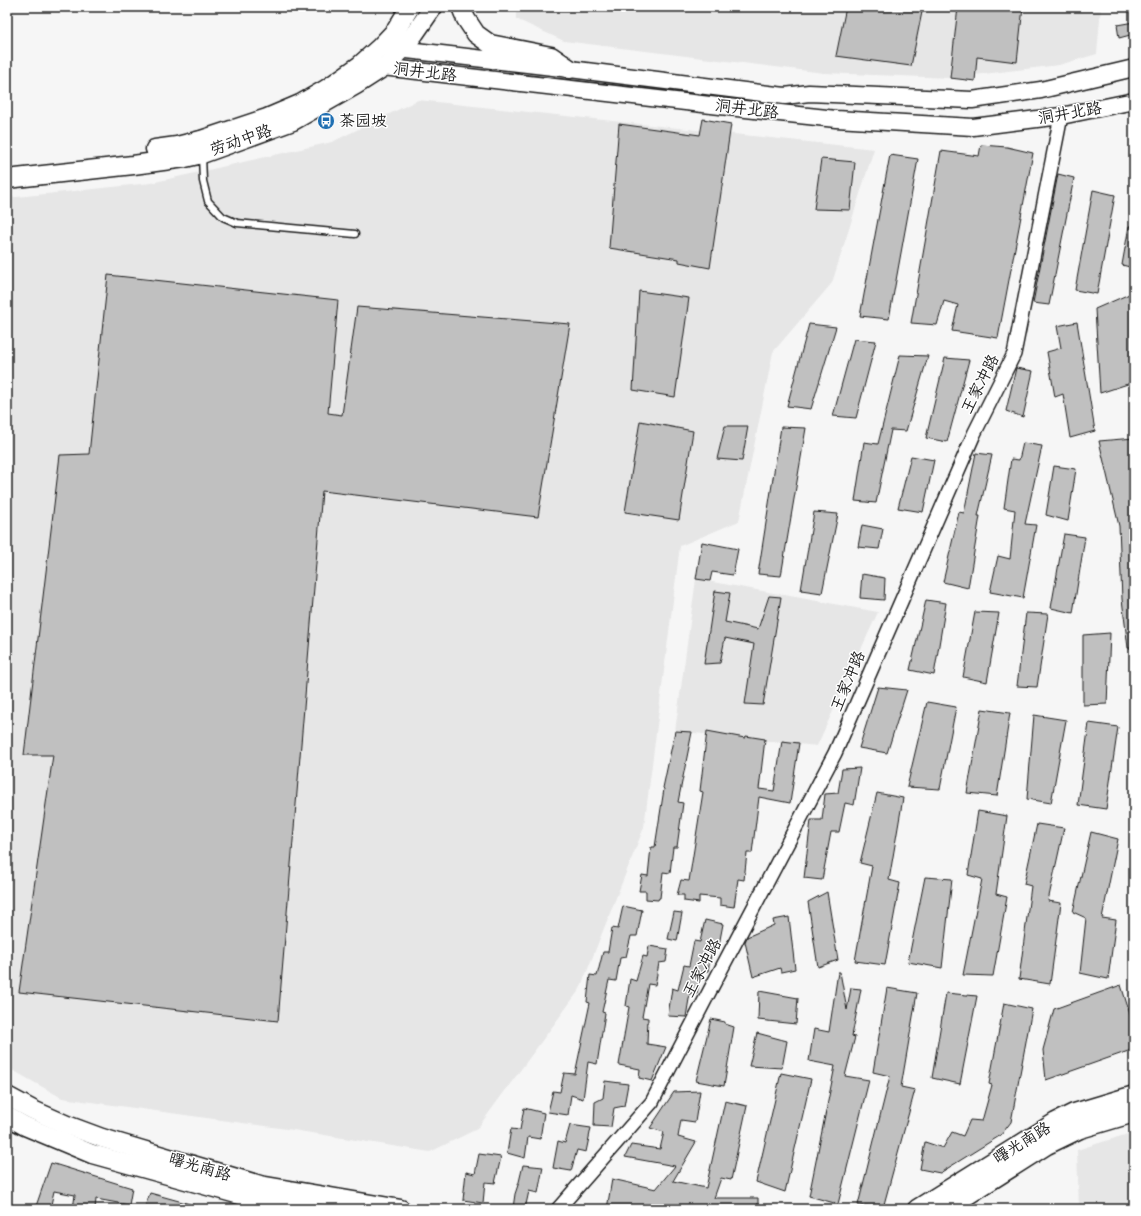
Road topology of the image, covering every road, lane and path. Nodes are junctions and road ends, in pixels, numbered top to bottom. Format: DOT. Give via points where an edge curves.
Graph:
graph roads {
  1 [pos="410,7"];
  2 [pos="433,7"];
  3 [pos="461,7"];
  4 [pos="380,47"];
  5 [pos="402,49"];
  6 [pos="360,65"];
  7 [pos="384,67"];
  8 [pos="570,68"];
  9 [pos="1134,68"];
  10 [pos="1134,101"];
  11 [pos="1061,116"];
  12 [pos="202,146"];
  13 [pos="7,168"];
  14 [pos="7,179"];
  15 [pos="354,234"];
  16 [pos="1134,1095"];
  17 [pos="7,1096"];
  18 [pos="1134,1114"];
  19 [pos="7,1116"];
  20 [pos="267,1199"];
  21 [pos="310,1209"];
  22 [pos="401,1209"];
  23 [pos="558,1209"];
  24 [pos="917,1209"];
  25 [pos="946,1209"];
  1 -- 4 [label="main road, 劳动中路" via="396,30"];
  2 -- 5 [label="main road, 劳动中路"];
  3 -- 8 [label="main road" via="476,34 490,44 551,56"];
  4 -- 5 [label="street, 洞井北路"];
  4 -- 6 [label="main road, 劳动中路"];
  5 -- 7 [label="main road, 劳动中路"];
  5 -- 8 [label="street, 洞井北路"];
  6 -- 7 [label="street, 洞井北路"];
  6 -- 12 [label="main road, 劳动中路" via="300,104"];
  7 -- 11 [label="street, 洞井北路" via="836,119 973,127"];
  7 -- 12 [label="main road, 劳动中路" via="293,121 271,130"];
  8 -- 9 [label="street, 洞井北路" via="785,96 809,93 972,100 1040,90"];
  10 -- 11 [label="street, 洞井北路"];
  11 -- 23 [label="street, 王家冲路" via="1014,354 974,434 835,753 652,1102"];
  12 -- 13 [label="main road, 劳动中路" via="177,146"];
  12 -- 14 [label="main road, 劳动中路" via="185,158"];
  12 -- 15 [label="lane" via="203,181 208,201 223,217 237,223"];
  16 -- 24 [label="main road, 曙光南路" via="1074,1113 1056,1122"];
  17 -- 20 [label="main road, 曙光南路" via="66,1125"];
  18 -- 25 [label="main road, 曙光南路" via="1080,1129 1062,1137"];
  19 -- 20 [label="main road, 曙光南路" via="31,1129 92,1154"];
  20 -- 21 [label="main road, 曙光南路"];
  20 -- 22 [label="main road, 曙光南路"];
}
